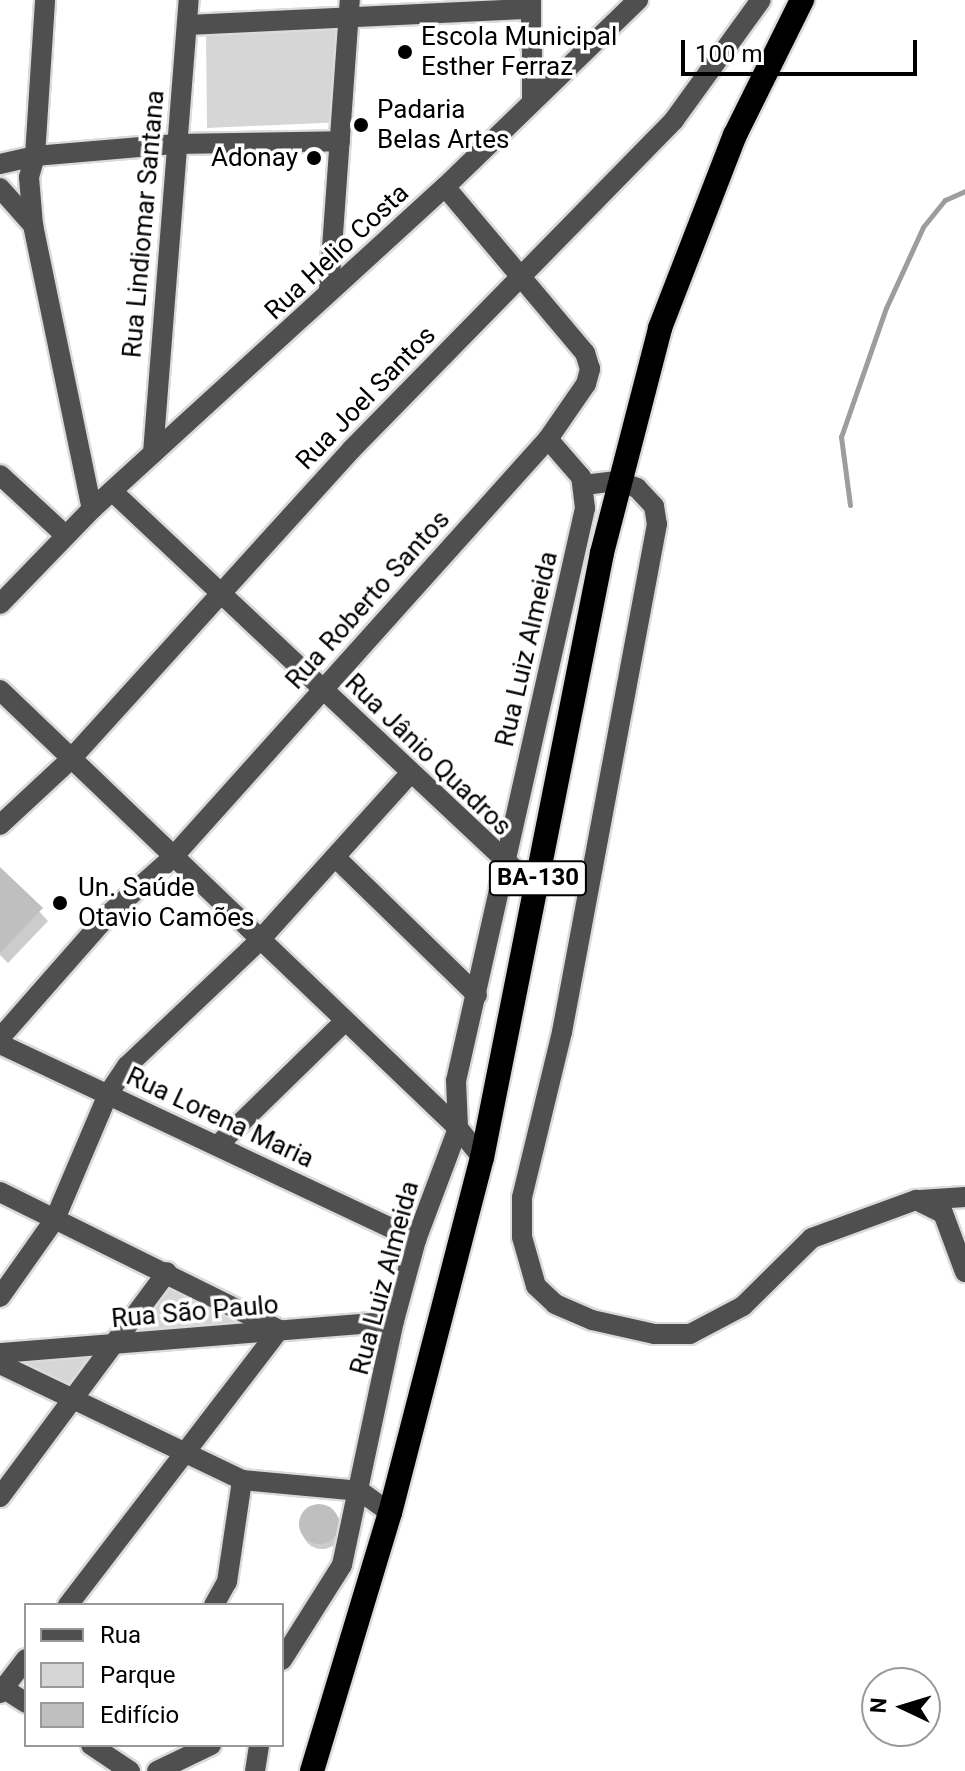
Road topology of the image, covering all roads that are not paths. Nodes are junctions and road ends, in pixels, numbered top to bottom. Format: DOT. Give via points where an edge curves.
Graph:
graph roads {
  1 [pos="45,0"];
  2 [pos="189,0"];
  3 [pos="638,0"];
  4 [pos="761,0"];
  5 [pos="802,0"];
  6 [pos="531,5"];
  7 [pos="350,10"];
  8 [pos="187,25"];
  9 [pos="532,98"];
  10 [pos="340,141"];
  11 [pos="176,144"];
  12 [pos="35,156"];
  13 [pos="0,164"];
  14 [pos="445,187"];
  15 [pos="0,188"];
  16 [pos="33,225"];
  17 [pos="521,274"];
  18 [pos="329,290"];
  19 [pos="548,439"];
  20 [pos="153,453"];
  21 [pos="0,475"];
  22 [pos="619,481"];
  23 [pos="584,485"];
  24 [pos="112,491"];
  25 [pos="92,509"];
  26 [pos="65,535"];
  27 [pos="219,595"];
  28 [pos="0,604"];
  29 [pos="0,690"];
  30 [pos="323,690"];
  31 [pos="70,760"];
  32 [pos="409,775"];
  33 [pos="0,825"];
  34 [pos="335,857"];
  35 [pos="172,858"];
  36 [pos="503,862"];
  37 [pos="536,889"];
  38 [pos="258,942"];
  39 [pos="477,995"];
  40 [pos="343,1023"];
  41 [pos="0,1041"];
  42 [pos="108,1094"];
  43 [pos="458,1128"];
  44 [pos="218,1145"];
  45 [pos="482,1158"];
  46 [pos="0,1192"];
  47 [pos="965,1197"];
  48 [pos="916,1200"];
  49 [pos="55,1219"];
  50 [pos="416,1240"];
  51 [pos="167,1272"];
  52 [pos="965,1272"];
  53 [pos="0,1297"];
  54 [pos="394,1321"];
  55 [pos="279,1330"];
  56 [pos="110,1346"];
  57 [pos="0,1353"];
  58 [pos="0,1364"];
  59 [pos="71,1401"];
  60 [pos="186,1455"];
  61 [pos="242,1480"];
  62 [pos="360,1491"];
  63 [pos="0,1497"];
  64 [pos="390,1513"];
  65 [pos="70,1603"];
  66 [pos="215,1603"];
  67 [pos="284,1657"];
  68 [pos="24,1661"];
  69 [pos="1,1689"];
  70 [pos="24,1702"];
  71 [pos="207,1747"];
  72 [pos="259,1747"];
  73 [pos="104,1748"];
  74 [pos="130,1771"];
  75 [pos="157,1771"];
  76 [pos="255,1771"];
  77 [pos="312,1771"];
  1 -- 12 [label="street"];
  2 -- 8 [label="street, Rua Lindiomar Santana"];
  3 -- 9 [label="street, Rua Helio Costa"];
  4 -- 17 [label="street, Rua Joel Santos" via="674,120"];
  5 -- 22 [label="highway, BA-130" via="735,135 680,268"];
  6 -- 7 [label="street"];
  6 -- 9 [label="street"];
  7 -- 8 [label="street"];
  7 -- 10 [label="street"];
  8 -- 11 [label="street, Rua Lindiomar Santana"];
  9 -- 14 [label="street, Rua Helio Costa"];
  10 -- 11 [label="street"];
  10 -- 18 [label="street"];
  11 -- 12 [label="street"];
  11 -- 20 [label="street, Rua Lindiomar Santana"];
  12 -- 13 [label="street"];
  12 -- 16 [label="street" via="29,177"];
  14 -- 17 [label="street"];
  14 -- 18 [label="street, Rua Helio Costa"];
  15 -- 16 [label="street"];
  16 -- 25 [label="street"];
  17 -- 19 [label="street, Rua Roberto Santos" via="585,353 590,369 581,394"];
  17 -- 27 [label="street, Rua Joel Santos"];
  18 -- 20 [label="street, Rua Helio Costa"];
  19 -- 23 [label="street"];
  19 -- 30 [label="street, Rua Roberto Santos"];
  20 -- 24 [label="street, Rua Helio Costa"];
  21 -- 26 [label="street"];
  22 -- 23 [label="street"];
  22 -- 37 [label="highway, BA-130"];
  22 -- 48 [label="street" via="637,488 654,506 656,540 562,1032 522,1197 522,1237 531,1275 544,1296 592,1320 654,1334 690,1334 743,1306 812,1238"];
  23 -- 36 [label="street, Rua Luiz Almeida" via="581,535"];
  24 -- 25 [label="street, Rua Helio Costa"];
  24 -- 27 [label="street, Rua Jânio Quadros"];
  25 -- 26 [label="street, Rua Helio Costa"];
  26 -- 28 [label="street, Rua Helio Costa"];
  27 -- 30 [label="street, Rua Jânio Quadros"];
  27 -- 31 [label="street, Rua Joel Santos"];
  29 -- 31 [label="street"];
  30 -- 32 [label="street, Rua Jânio Quadros"];
  30 -- 35 [label="street, Rua Roberto Santos"];
  31 -- 33 [label="street, Rua Joel Santos"];
  31 -- 35 [label="street"];
  32 -- 34 [label="street"];
  32 -- 36 [label="street, Rua Jânio Quadros"];
  34 -- 38 [label="street"];
  34 -- 39 [label="street"];
  35 -- 38 [label="street"];
  35 -- 41 [label="street, Rua Roberto Santos" via="109,914"];
  36 -- 37 [label="street, Rua Jânio Quadros"];
  36 -- 39 [label="street, Rua Luiz Almeida"];
  37 -- 45 [label="highway, BA-130"];
  38 -- 40 [label="street"];
  38 -- 42 [label="street" via="146,1044"];
  39 -- 43 [label="street, Rua Luiz Almeida" via="456,1081"];
  40 -- 43 [label="street"];
  40 -- 44 [label="street"];
  41 -- 42 [label="street, Rua Lorena Maria"];
  42 -- 44 [label="street, Rua Lorena Maria"];
  42 -- 49 [label="street"];
  43 -- 45 [label="street"];
  43 -- 50 [label="street, Rua Luiz Almeida"];
  44 -- 50 [label="street, Rua Lorena Maria"];
  45 -- 64 [label="highway, BA-130"];
  46 -- 49 [label="street"];
  47 -- 48 [label="street"];
  48 -- 52 [label="street" via="943,1213"];
  49 -- 51 [label="street"];
  49 -- 53 [label="street"];
  50 -- 54 [label="street, Rua Luiz Almeida"];
  51 -- 55 [label="street"];
  51 -- 56 [label="street"];
  54 -- 55 [label="street, Rua São Paulo"];
  54 -- 62 [label="street, Rua Luiz Almeida"];
  55 -- 56 [label="street, Rua São Paulo"];
  55 -- 60 [label="street"];
  56 -- 57 [label="street, Rua São Paulo"];
  56 -- 59 [label="street"];
  58 -- 59 [label="street"];
  59 -- 60 [label="street"];
  59 -- 63 [label="street"];
  60 -- 61 [label="street"];
  60 -- 65 [label="street"];
  61 -- 62 [label="street"];
  61 -- 66 [label="street" via="227,1582"];
  62 -- 64 [label="street"];
  62 -- 67 [label="street, Rua Luiz Almeida" via="342,1565"];
  64 -- 77 [label="highway, BA-130"];
  68 -- 69 [label="street"];
  69 -- 70 [label="street"];
  71 -- 75 [label="street"];
  72 -- 76 [label="street"];
  73 -- 74 [label="street"];
}
